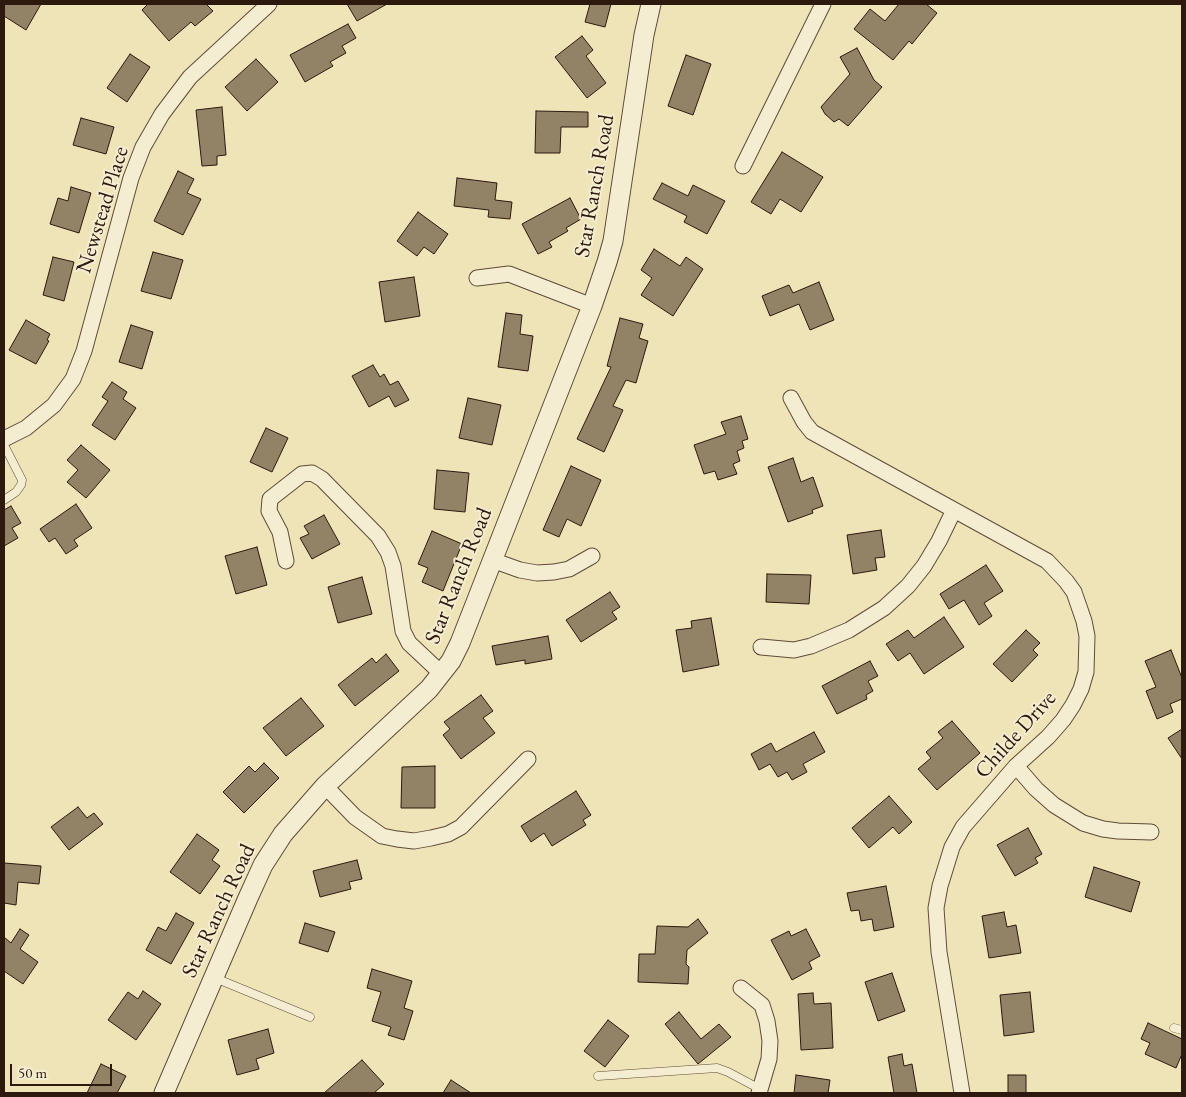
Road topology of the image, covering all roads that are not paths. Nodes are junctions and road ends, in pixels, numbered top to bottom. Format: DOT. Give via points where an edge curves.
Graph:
graph roads {
  1 [pos="269,4"];
  2 [pos="650,4"];
  3 [pos="823,4"];
  4 [pos="743,166"];
  5 [pos="477,278"];
  6 [pos="592,306"];
  7 [pos="791,398"];
  8 [pos="4,439"];
  9 [pos="4,445"];
  10 [pos="4,500"];
  11 [pos="954,510"];
  12 [pos="592,556"];
  13 [pos="492,560"];
  14 [pos="286,561"];
  15 [pos="761,647"];
  16 [pos="442,674"];
  17 [pos="528,759"];
  18 [pos="1016,766"];
  19 [pos="325,786"];
  20 [pos="1151,832"];
  21 [pos="214,977"];
  22 [pos="741,988"];
  23 [pos="310,1017"];
  24 [pos="598,1076"];
  25 [pos="759,1091"];
  26 [pos="164,1093"];
  27 [pos="962,1093"];
  1 -- 8 [label="street, Newstead Place" via="190,77 162,114 143,147 131,178 84,351 73,379 54,405 26,428"];
  2 -- 6 [label="street, Star Ranch Road" via="613,241"];
  3 -- 4 [label="street"];
  5 -- 6 [label="street" via="509,274"];
  6 -- 13 [label="street, Star Ranch Road"];
  7 -- 11 [label="street, Childe Drive" via="812,432"];
  9 -- 10 [label="lane" via="22,480 16,492"];
  11 -- 15 [label="street" via="924,566 884,608 849,630 812,646 794,650"];
  11 -- 18 [label="street, Childe Drive" via="1046,561 1074,592 1084,621 1088,654 1081,689 1063,720"];
  12 -- 13 [label="street" via="569,569 537,573"];
  13 -- 16 [label="street, Star Ranch Road" via="460,643"];
  14 -- 16 [label="street" via="280,532 269,511 270,499 302,474 312,473 378,536 393,566 402,631"];
  16 -- 19 [label="street, Star Ranch Road"];
  17 -- 19 [label="street" via="461,827 448,834 414,841 382,836 355,817"];
  18 -- 20 [label="street" via="1054,805 1083,823 1118,831"];
  18 -- 27 [label="street, Childe Drive" via="963,827 946,863 936,908 939,952"];
  19 -- 21 [label="street, Star Ranch Road" via="283,834 263,865"];
  21 -- 23 [label="lane"];
  21 -- 26 [label="street, Star Ranch Road"];
  22 -- 25 [label="street" via="762,1005 767,1021 768,1059"];
  24 -- 25 [label="lane" via="717,1068"];
}
